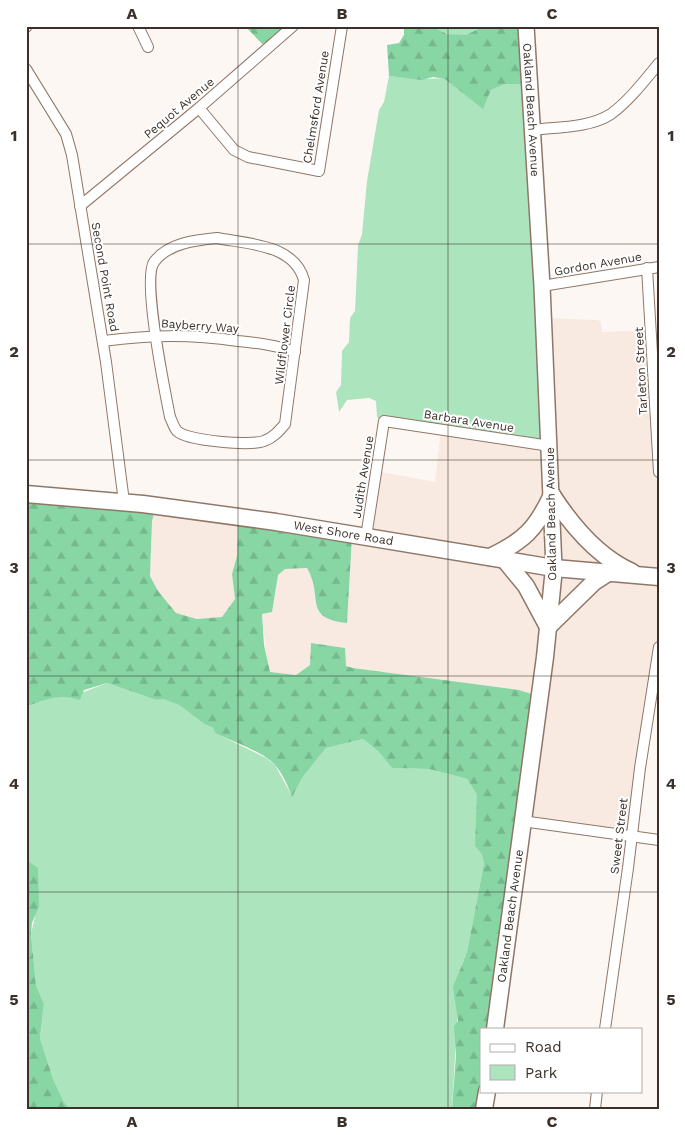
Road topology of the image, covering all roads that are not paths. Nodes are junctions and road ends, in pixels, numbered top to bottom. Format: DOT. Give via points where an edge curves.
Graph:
graph roads {
  1 [pos="138,26"];
  2 [pos="293,26"];
  3 [pos="342,26"];
  4 [pos="526,26"];
  5 [pos="148,47"];
  6 [pos="659,63"];
  7 [pos="26,69"];
  8 [pos="199,108"];
  9 [pos="532,130"];
  10 [pos="80,206"];
  11 [pos="659,267"];
  12 [pos="647,268"];
  13 [pos="542,286"];
  14 [pos="157,335"];
  15 [pos="103,340"];
  16 [pos="295,352"];
  17 [pos="384,421"];
  18 [pos="550,446"];
  19 [pos="659,472"];
  20 [pos="26,494"];
  21 [pos="552,495"];
  22 [pos="124,502"];
  23 [pos="366,537"];
  24 [pos="497,558"];
  25 [pos="554,568"];
  26 [pos="608,573"];
  27 [pos="636,574"];
  28 [pos="659,577"];
  29 [pos="548,627"];
  30 [pos="659,647"];
  31 [pos="655,698"];
  32 [pos="522,821"];
  33 [pos="632,836"];
  34 [pos="659,840"];
  35 [pos="495,1028"];
  36 [pos="605,1028"];
  37 [pos="487,1092"];
  38 [pos="598,1092"];
  39 [pos="484,1109"];
  40 [pos="595,1109"];
  1 -- 5 [label="street"];
  2 -- 8 [label="street, Pequot Avenue"];
  3 -- 8 [label="street, Chelmsford Avenue" via="319,171 248,157 234,150"];
  4 -- 9 [label="street, Oakland Beach Avenue"];
  6 -- 9 [label="street" via="611,114 583,124"];
  7 -- 10 [label="street, Second Point Road" via="66,134"];
  8 -- 10 [label="street, Pequot Avenue"];
  9 -- 13 [label="street, Oakland Beach Avenue"];
  10 -- 15 [label="street, Second Point Road"];
  11 -- 12 [label="street, Gordon Avenue"];
  12 -- 13 [label="street, Gordon Avenue"];
  12 -- 19 [label="street, Tarleton Street"];
  13 -- 18 [label="street, Oakland Beach Avenue"];
  14 -- 15 [label="street, Bayberry Way"];
  14 -- 16 [label="street, Bayberry Way" via="226,339 279,346"];
  14 -- 16 [label="street, Wildflower Circle" via="170,417 176,430 185,436 204,439 248,443 274,435 285,424"];
  14 -- 16 [label="street, Wildflower Circle" via="151,302 153,263 176,245 217,238 281,252 301,268 304,280"];
  15 -- 22 [label="street, Second Point Road"];
  17 -- 18 [label="street, Barbara Avenue"];
  17 -- 23 [label="street, Judith Avenue"];
  18 -- 21 [label="street, Oakland Beach Avenue"];
  20 -- 22 [label="main road, West Shore Road"];
  21 -- 24 [label="main road" via="537,525"];
  21 -- 25 [label="street, Oakland Beach Avenue"];
  21 -- 27 [label="main road" via="573,525 591,543"];
  22 -- 23 [label="main road, West Shore Road"];
  23 -- 24 [label="main road, West Shore Road"];
  24 -- 25 [label="main road, West Shore Road"];
  24 -- 29 [label="main road" via="526,586"];
  25 -- 26 [label="main road, West Shore Road"];
  25 -- 29 [label="main road, Oakland Beach Avenue"];
  26 -- 27 [label="main road, West Shore Road"];
  26 -- 29 [label="main road" via="594,582"];
  27 -- 28 [label="main road, West Shore Road"];
  29 -- 32 [label="main road, Oakland Beach Avenue"];
  30 -- 31 [label="street, Sweet Street"];
  31 -- 33 [label="street, Sweet Street"];
  32 -- 33 [label="street"];
  32 -- 35 [label="main road, Oakland Beach Avenue"];
  33 -- 34 [label="street"];
  33 -- 36 [label="street, Sweet Street"];
  37 -- 39 [label="main road"];
  38 -- 40 [label="street"];
}
